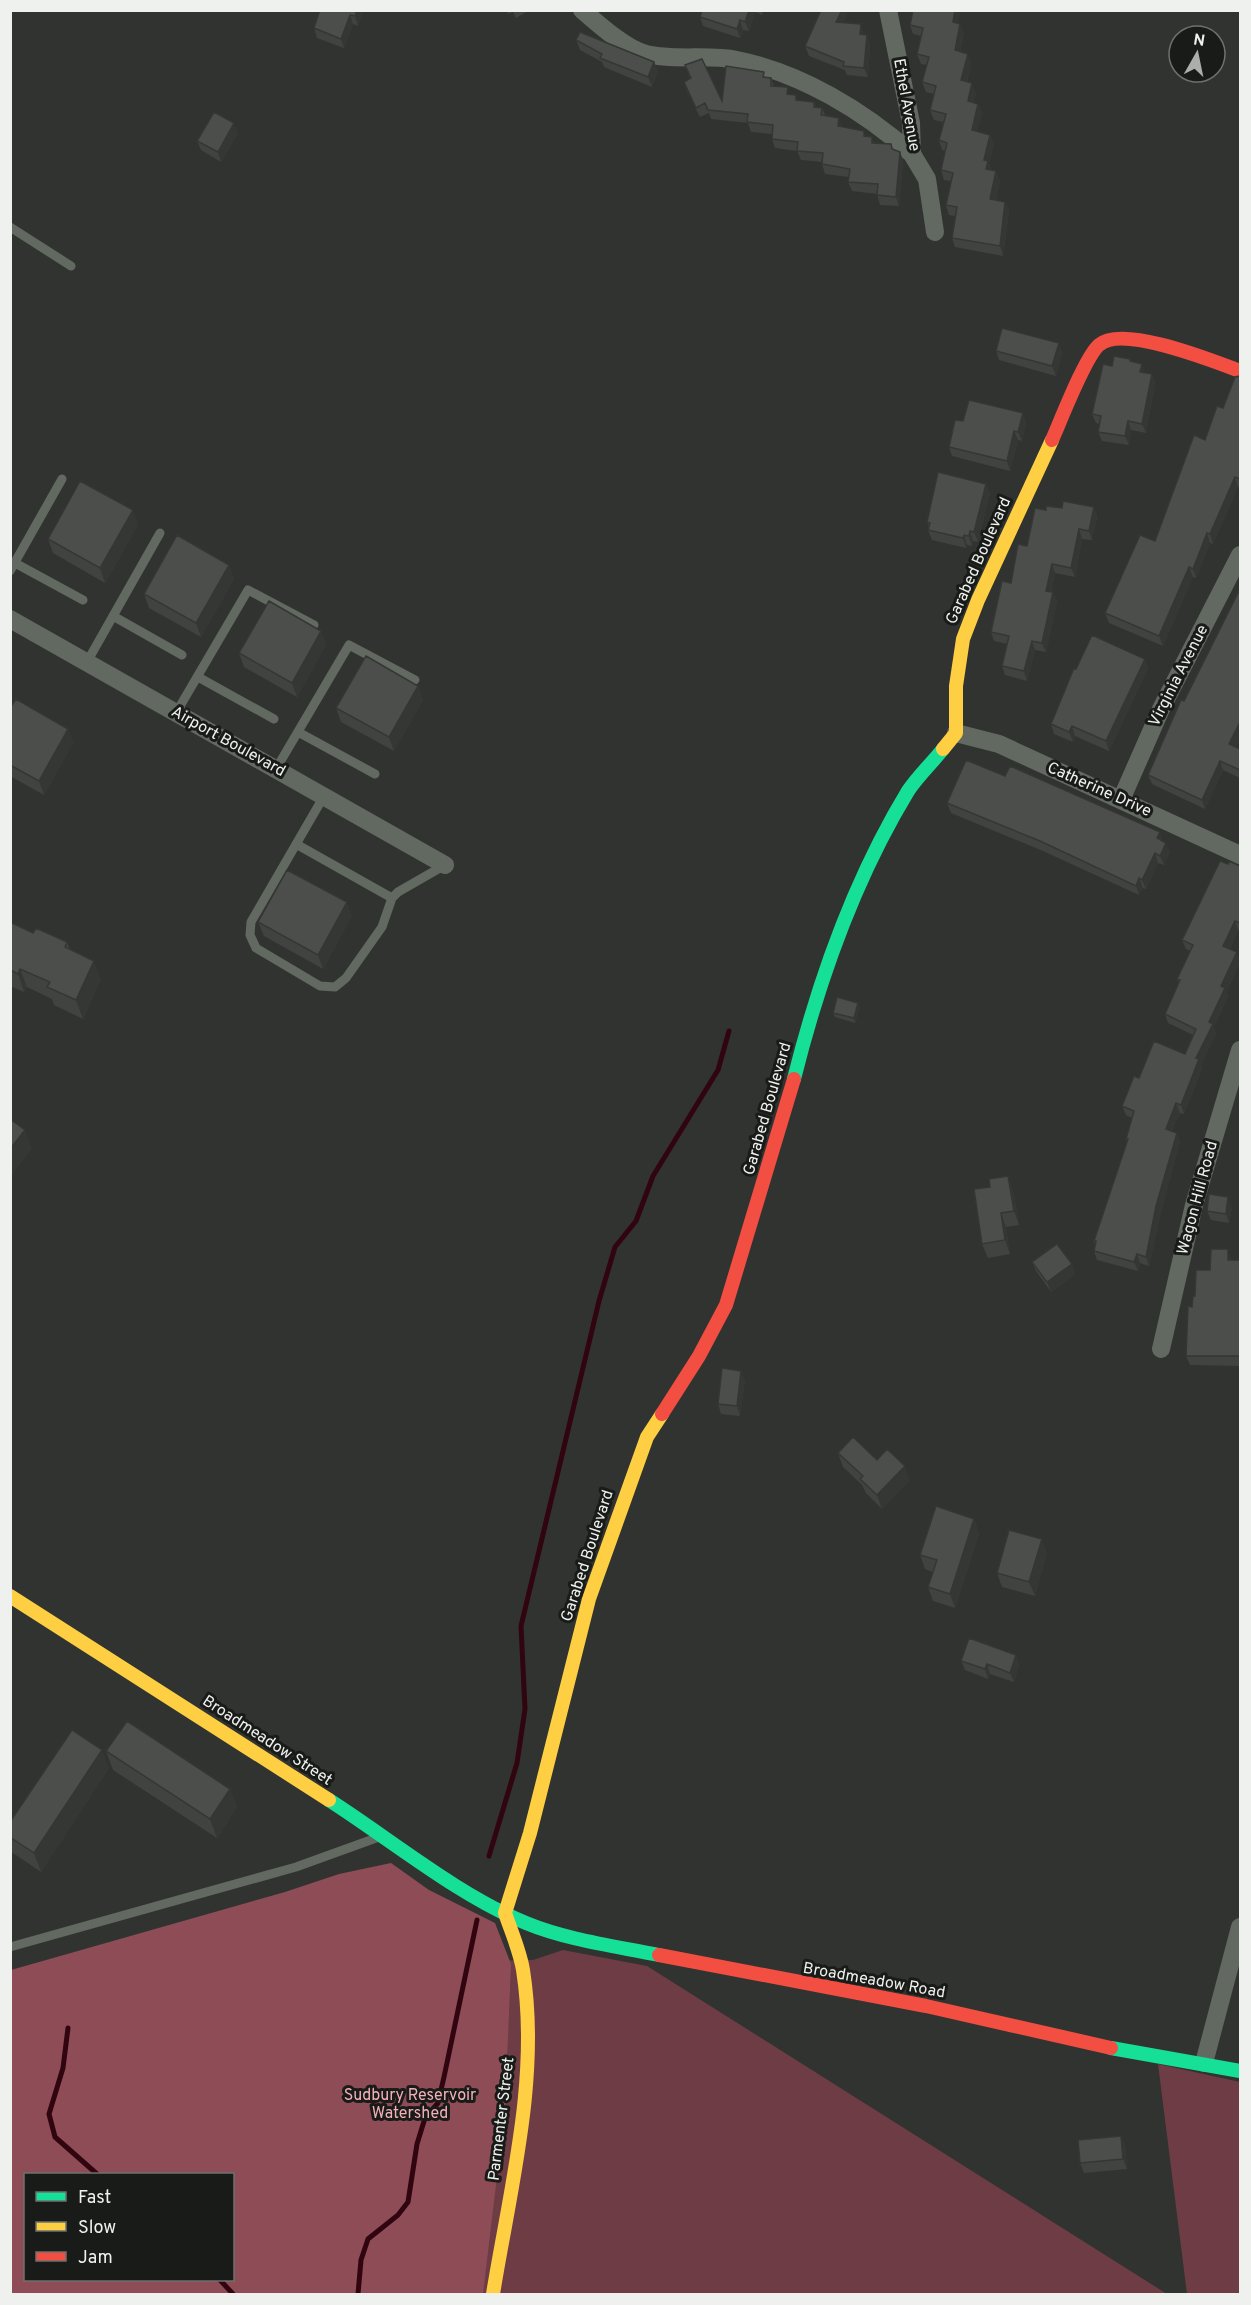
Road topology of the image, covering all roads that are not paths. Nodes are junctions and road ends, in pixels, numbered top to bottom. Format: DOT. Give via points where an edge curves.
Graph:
graph roads {
  1 [pos="582,10"];
  2 [pos="888,10"];
  3 [pos="912,154"];
  4 [pos="10,227"];
  5 [pos="935,232"];
  6 [pos="71,266"];
  7 [pos="1240,371"];
  8 [pos="62,479"];
  9 [pos="160,533"];
  10 [pos="1240,555"];
  11 [pos="13,567"];
  12 [pos="83,600"];
  13 [pos="113,616"];
  14 [pos="10,619"];
  15 [pos="314,625"];
  16 [pos="182,655"];
  17 [pos="87,662"];
  18 [pos="198,677"];
  19 [pos="415,680"];
  20 [pos="176,713"];
  21 [pos="274,719"];
  22 [pos="298,732"];
  23 [pos="956,733"];
  24 [pos="276,769"];
  25 [pos="375,774"];
  26 [pos="324,796"];
  27 [pos="1121,800"];
  28 [pos="296,844"];
  29 [pos="1240,855"];
  30 [pos="446,865"];
  31 [pos="392,898"];
  32 [pos="1240,1050"];
  33 [pos="1234,1097"];
  34 [pos="1161,1349"];
  35 [pos="10,1596"];
  36 [pos="384,1835"];
  37 [pos="505,1913"];
  38 [pos="1240,1927"];
  39 [pos="10,1947"];
  40 [pos="1204,2063"];
  41 [pos="1240,2071"];
  42 [pos="493,2295"];
  1 -- 3 [label="street" via="606,31 645,54 736,59 788,75 883,128"];
  2 -- 3 [label="street, Ethel Avenue" via="911,123"];
  3 -- 5 [label="street, Ethel Avenue" via="927,179"];
  4 -- 6 [label="lane"];
  7 -- 23 [label="street, Garabed Boulevard" via="1145,341 1107,339 1095,346 963,639 956,686"];
  8 -- 11 [label="lane"];
  9 -- 13 [label="lane"];
  10 -- 27 [label="street, Virginia Avenue" via="1161,709"];
  11 -- 12 [label="lane"];
  13 -- 16 [label="lane"];
  13 -- 17 [label="lane"];
  14 -- 17 [label="street, Airport Boulevard"];
  15 -- 18 [label="lane" via="248,590"];
  17 -- 20 [label="street, Airport Boulevard"];
  18 -- 20 [label="lane"];
  18 -- 21 [label="lane"];
  19 -- 22 [label="lane" via="349,645"];
  20 -- 24 [label="street, Airport Boulevard"];
  22 -- 24 [label="lane"];
  22 -- 25 [label="lane"];
  23 -- 27 [label="street, Catherine Drive" via="999,744"];
  23 -- 37 [label="street, Garabed Boulevard" via="909,789 854,896 814,1000 789,1098 726,1305 699,1356 647,1437 627,1488 590,1599 531,1833"];
  24 -- 26 [label="street, Airport Boulevard"];
  26 -- 28 [label="lane"];
  26 -- 30 [label="street, Airport Boulevard"];
  27 -- 29 [label="street, Catherine Drive"];
  28 -- 31 [label="lane"];
  28 -- 31 [label="lane" via="251,922 250,935 256,948 320,986 335,987 346,978 382,927"];
  30 -- 31 [label="lane"];
  32 -- 33 [label="street, Wagon Hill Road"];
  33 -- 34 [label="street, Wagon Hill Road" via="1194,1204"];
  35 -- 36 [label="street, Broadmeadow Street"];
  36 -- 37 [label="street, Broadmeadow Street" via="453,1884"];
  36 -- 39 [label="lane" via="296,1867"];
  37 -- 40 [label="street, Broadmeadow Road" via="564,1935 805,1986 926,2006 1086,2043"];
  37 -- 42 [label="street, Parmenter Street" via="523,1969 528,2050 520,2132"];
  38 -- 40 [label="street"];
  40 -- 41 [label="street, Broadmeadow Road"];
}
